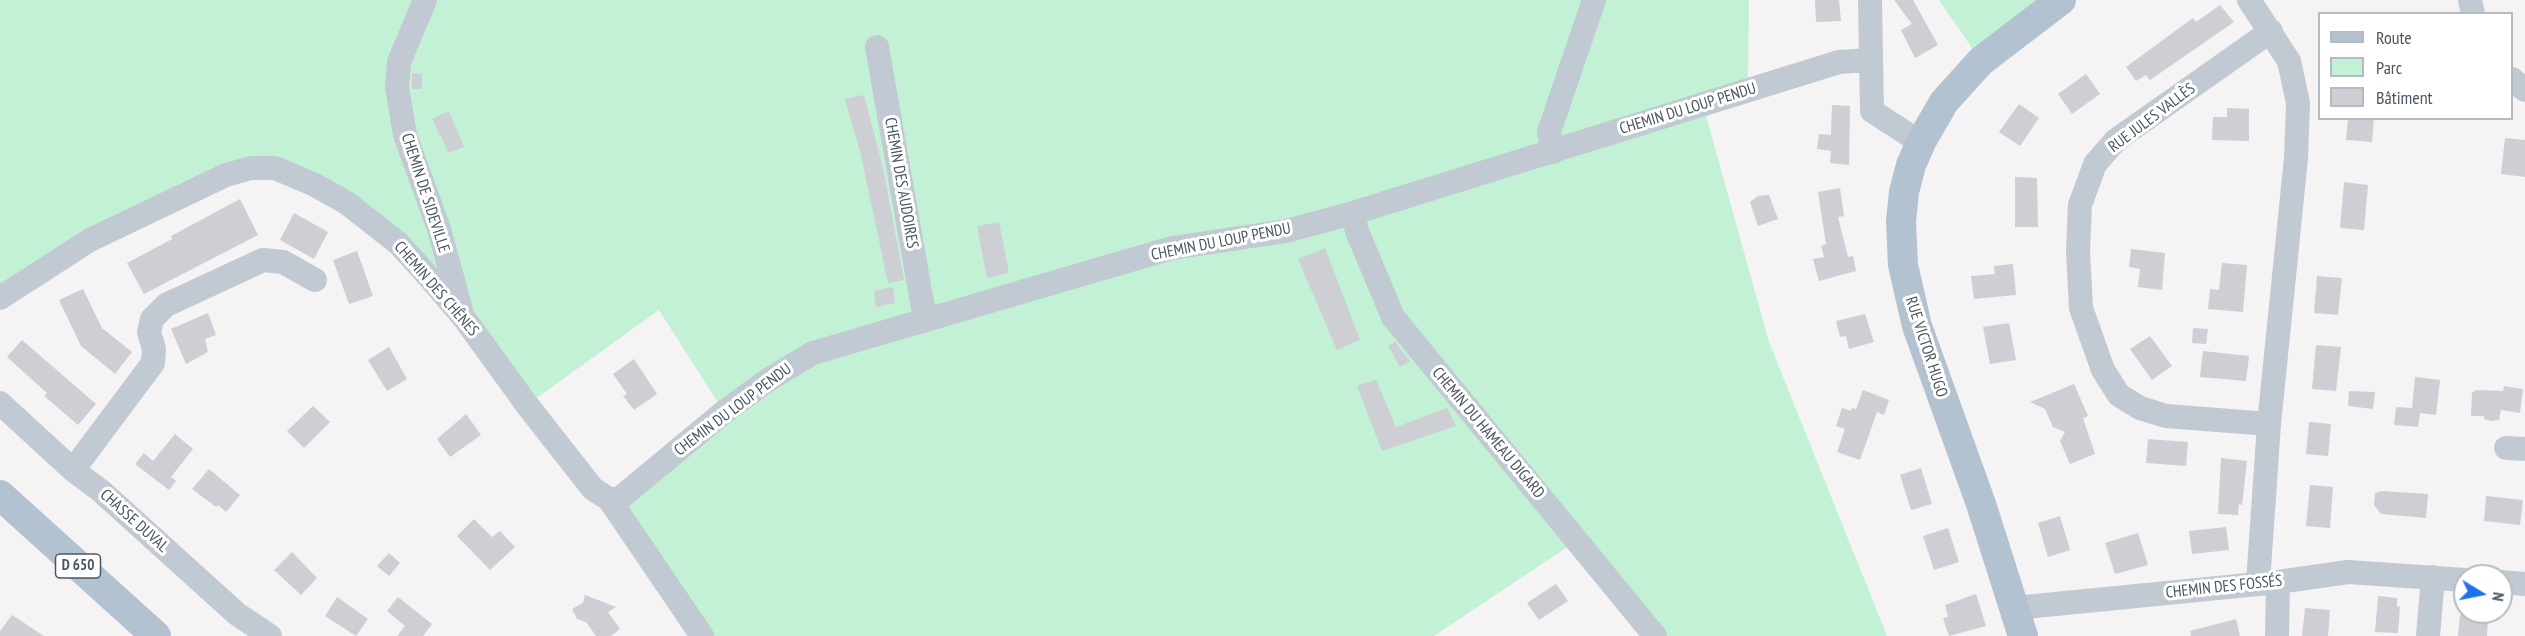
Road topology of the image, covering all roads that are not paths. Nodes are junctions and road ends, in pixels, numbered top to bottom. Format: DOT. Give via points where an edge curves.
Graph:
graph roads {
  1 [pos="425,0"];
  2 [pos="1594,0"];
  3 [pos="1870,0"];
  4 [pos="2061,0"];
  5 [pos="2249,0"];
  6 [pos="2271,31"];
  7 [pos="877,47"];
  8 [pos="1871,60"];
  9 [pos="2513,81"];
  10 [pos="2525,90"];
  11 [pos="1922,140"];
  12 [pos="1553,152"];
  13 [pos="1353,213"];
  14 [pos="315,280"];
  15 [pos="0,298"];
  16 [pos="464,318"];
  17 [pos="924,319"];
  18 [pos="0,402"];
  19 [pos="2269,424"];
  20 [pos="73,470"];
  21 [pos="0,495"];
  22 [pos="609,499"];
  23 [pos="2433,577"];
  24 [pos="2453,579"];
  25 [pos="2268,582"];
  26 [pos="2019,622"];
  27 [pos="156,636"];
  28 [pos="270,636"];
  29 [pos="702,636"];
  30 [pos="1655,636"];
  31 [pos="2277,636"];
  32 [pos="2428,636"];
  1 -- 16 [label="street, CHEMIN DE SIDEVILLE" via="399,62 397,87 405,135 439,229"];
  2 -- 12 [label="street" via="1549,132"];
  3 -- 8 [label="street"];
  4 -- 11 [label="main road, RUE VICTOR HUGO" via="1981,61 1944,102"];
  5 -- 6 [label="street"];
  6 -- 19 [label="street" via="2289,61 2298,104"];
  6 -- 19 [label="street, RUE JULES VALLÈS" via="2116,140 2095,164 2080,205 2078,251 2081,308 2103,370 2119,395 2140,408 2166,416"];
  7 -- 17 [label="street, CHEMIN DES AUDOIRES"];
  8 -- 11 [label="street" via="1872,111"];
  8 -- 12 [label="street, CHEMIN DU LOUP PENDU" via="1839,62"];
  9 -- 10 [label="street"];
  11 -- 26 [label="main road, RUE VICTOR HUGO" via="1904,192 1903,265 1917,326"];
  12 -- 13 [label="street, CHEMIN DU LOUP PENDU"];
  13 -- 17 [label="street, CHEMIN DU LOUP PENDU" via="1286,231 1172,248"];
  13 -- 30 [label="street, CHEMIN DU HAMEAU DIGARD" via="1393,317"];
  14 -- 20 [label="street" via="283,262 263,260 166,305 152,319 153,363"];
  15 -- 16 [label="street, CHEMIN DES CHÊNES" via="90,240 215,180 251,168 275,168 347,203 398,243"];
  16 -- 22 [label="street, CHEMIN DES CHÊNES" via="586,480"];
  17 -- 22 [label="street, CHEMIN DU LOUP PENDU" via="813,353 724,412 619,499"];
  18 -- 20 [label="street, CHASSE DUVAL"];
  19 -- 25 [label="street"];
  20 -- 28 [label="street, CHASSE DUVAL" via="101,490 237,614"];
  21 -- 27 [label="main road, D 650"];
  22 -- 29 [label="street, CHEMIN DES CHÊNES"];
  23 -- 24 [label="street, CHEMIN DES FOSSÉS"];
  23 -- 25 [label="street, CHEMIN DES FOSSÉS" via="2348,572"];
  23 -- 32 [label="street"];
  25 -- 26 [label="street, CHEMIN DES FOSSÉS"];
  25 -- 31 [label="street"];
}
